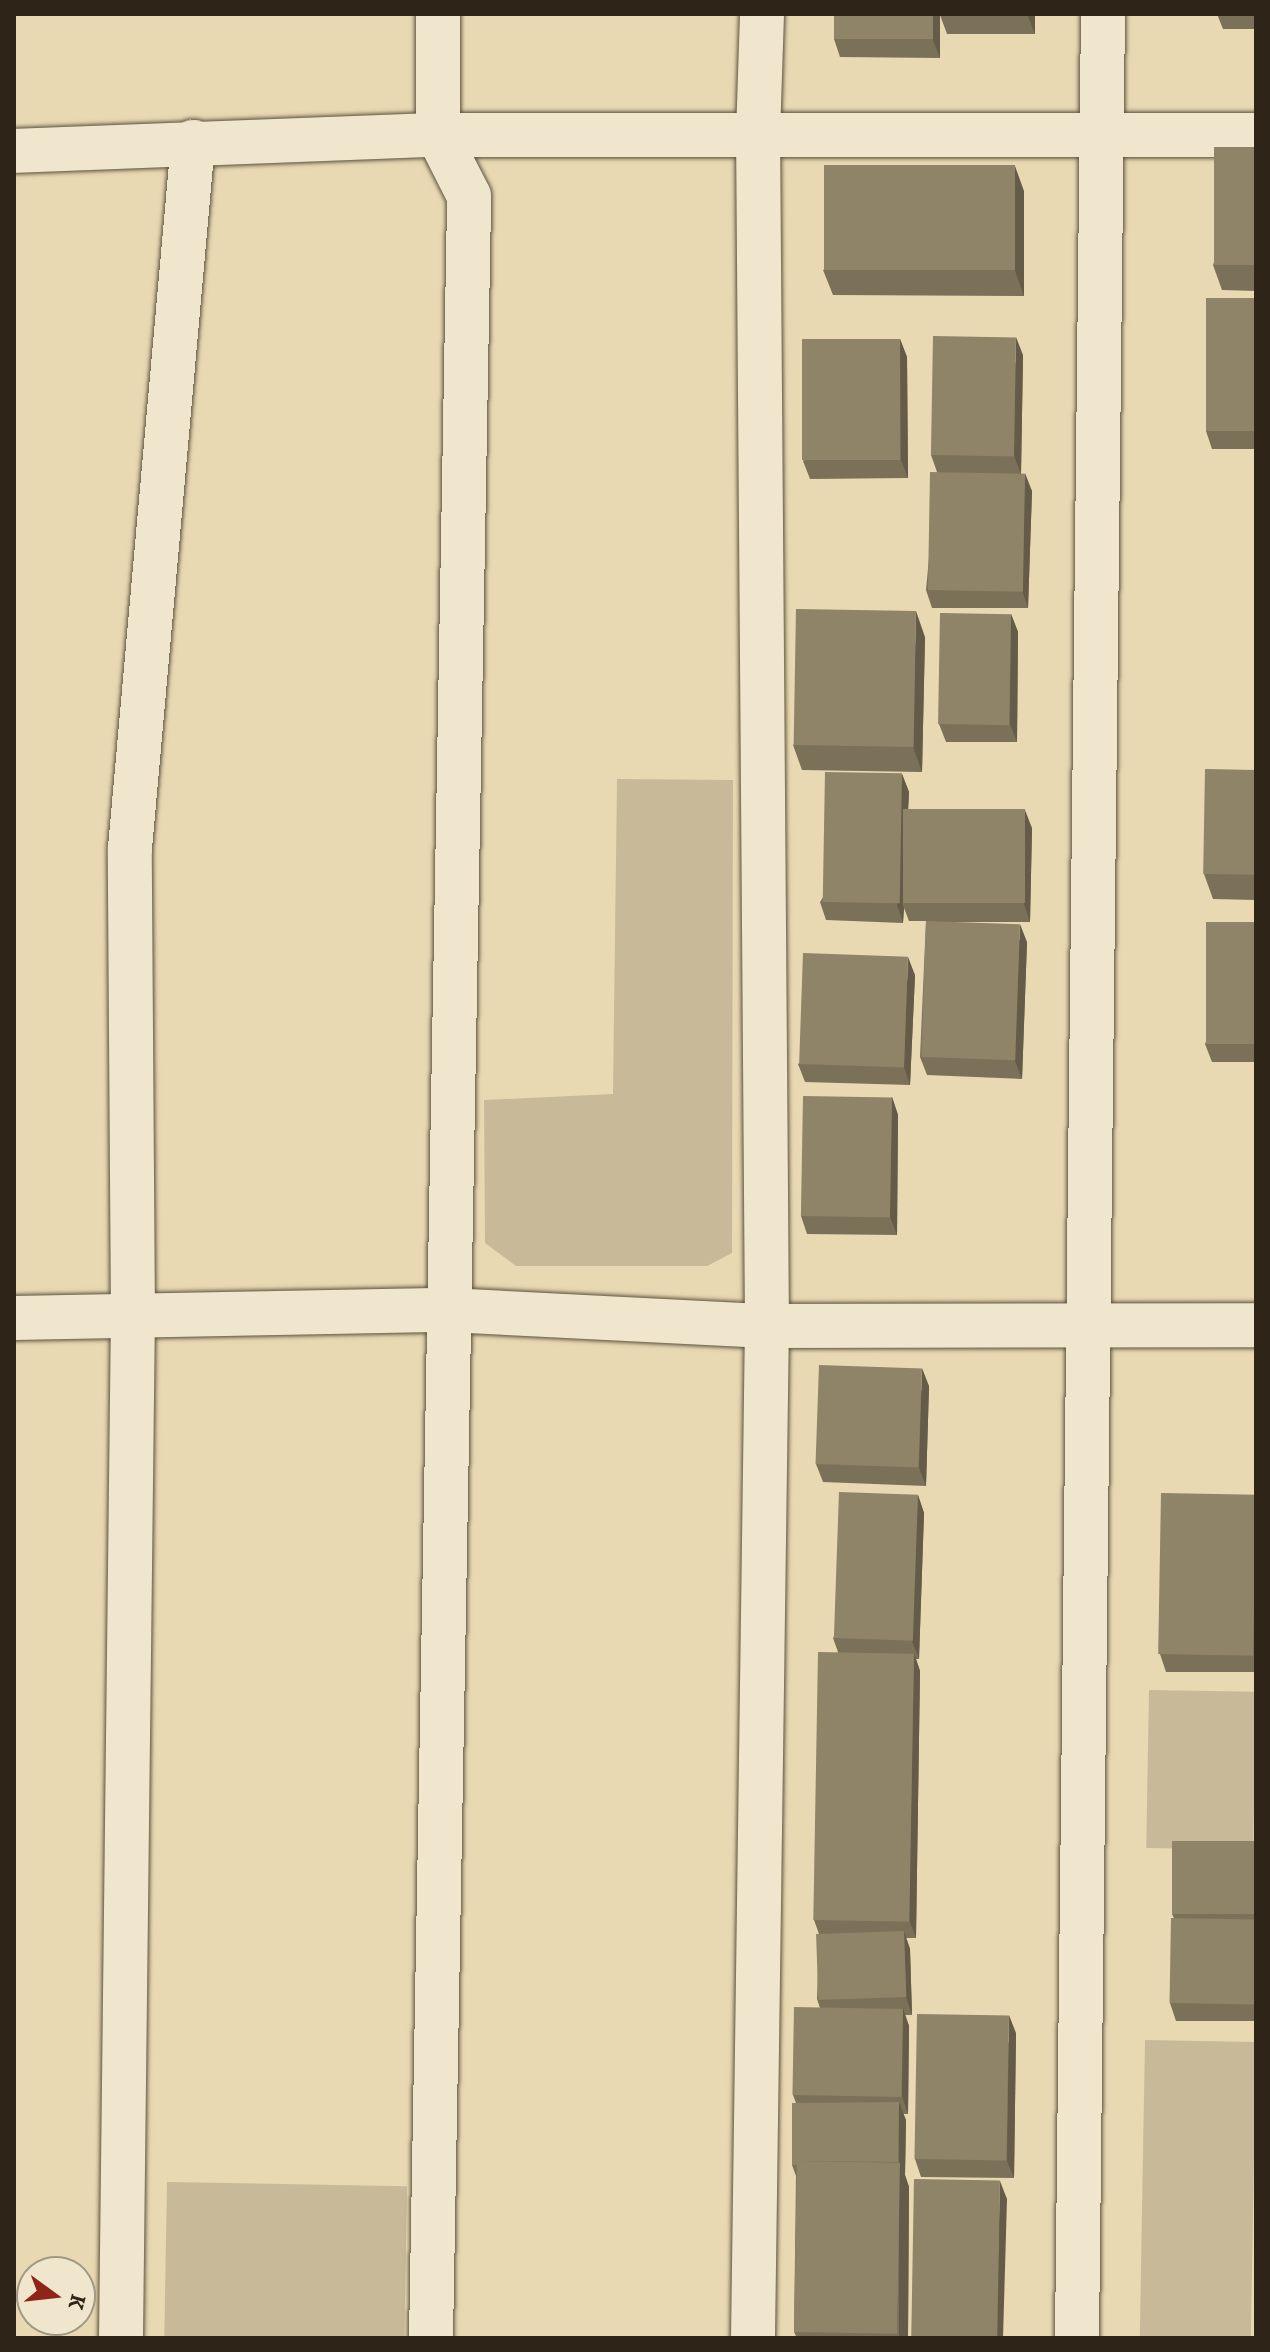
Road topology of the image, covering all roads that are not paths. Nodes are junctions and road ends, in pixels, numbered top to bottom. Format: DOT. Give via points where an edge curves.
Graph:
graph roads {
  1 [pos="438,14"];
  2 [pos="762,14"];
  3 [pos="1103,14"];
  4 [pos="438,135"];
  5 [pos="758,135"];
  6 [pos="1102,135"];
  7 [pos="1256,135"];
  8 [pos="193,142"];
  9 [pos="14,151"];
  10 [pos="448,1310"];
  11 [pos="14,1318"];
  12 [pos="133,1319"];
  13 [pos="1088,1323"];
  14 [pos="1256,1325"];
  15 [pos="767,1326"];
  16 [pos="121,2338"];
  17 [pos="431,2338"];
  18 [pos="753,2338"];
  19 [pos="1077,2338"];
  1 -- 4 [label="street"];
  2 -- 5 [label="street"];
  3 -- 6 [label="street"];
  4 -- 5 [label="street"];
  4 -- 8 [label="street"];
  4 -- 10 [label="street" via="469,196"];
  5 -- 6 [label="street"];
  5 -- 15 [label="street"];
  6 -- 7 [label="street"];
  6 -- 13 [label="street"];
  8 -- 9 [label="street"];
  8 -- 12 [label="street" via="130,848"];
  10 -- 12 [label="street"];
  10 -- 15 [label="street"];
  10 -- 17 [label="street"];
  11 -- 12 [label="street"];
  12 -- 16 [label="street"];
  13 -- 14 [label="street"];
  13 -- 15 [label="street"];
  13 -- 19 [label="street"];
  15 -- 18 [label="street"];
}
